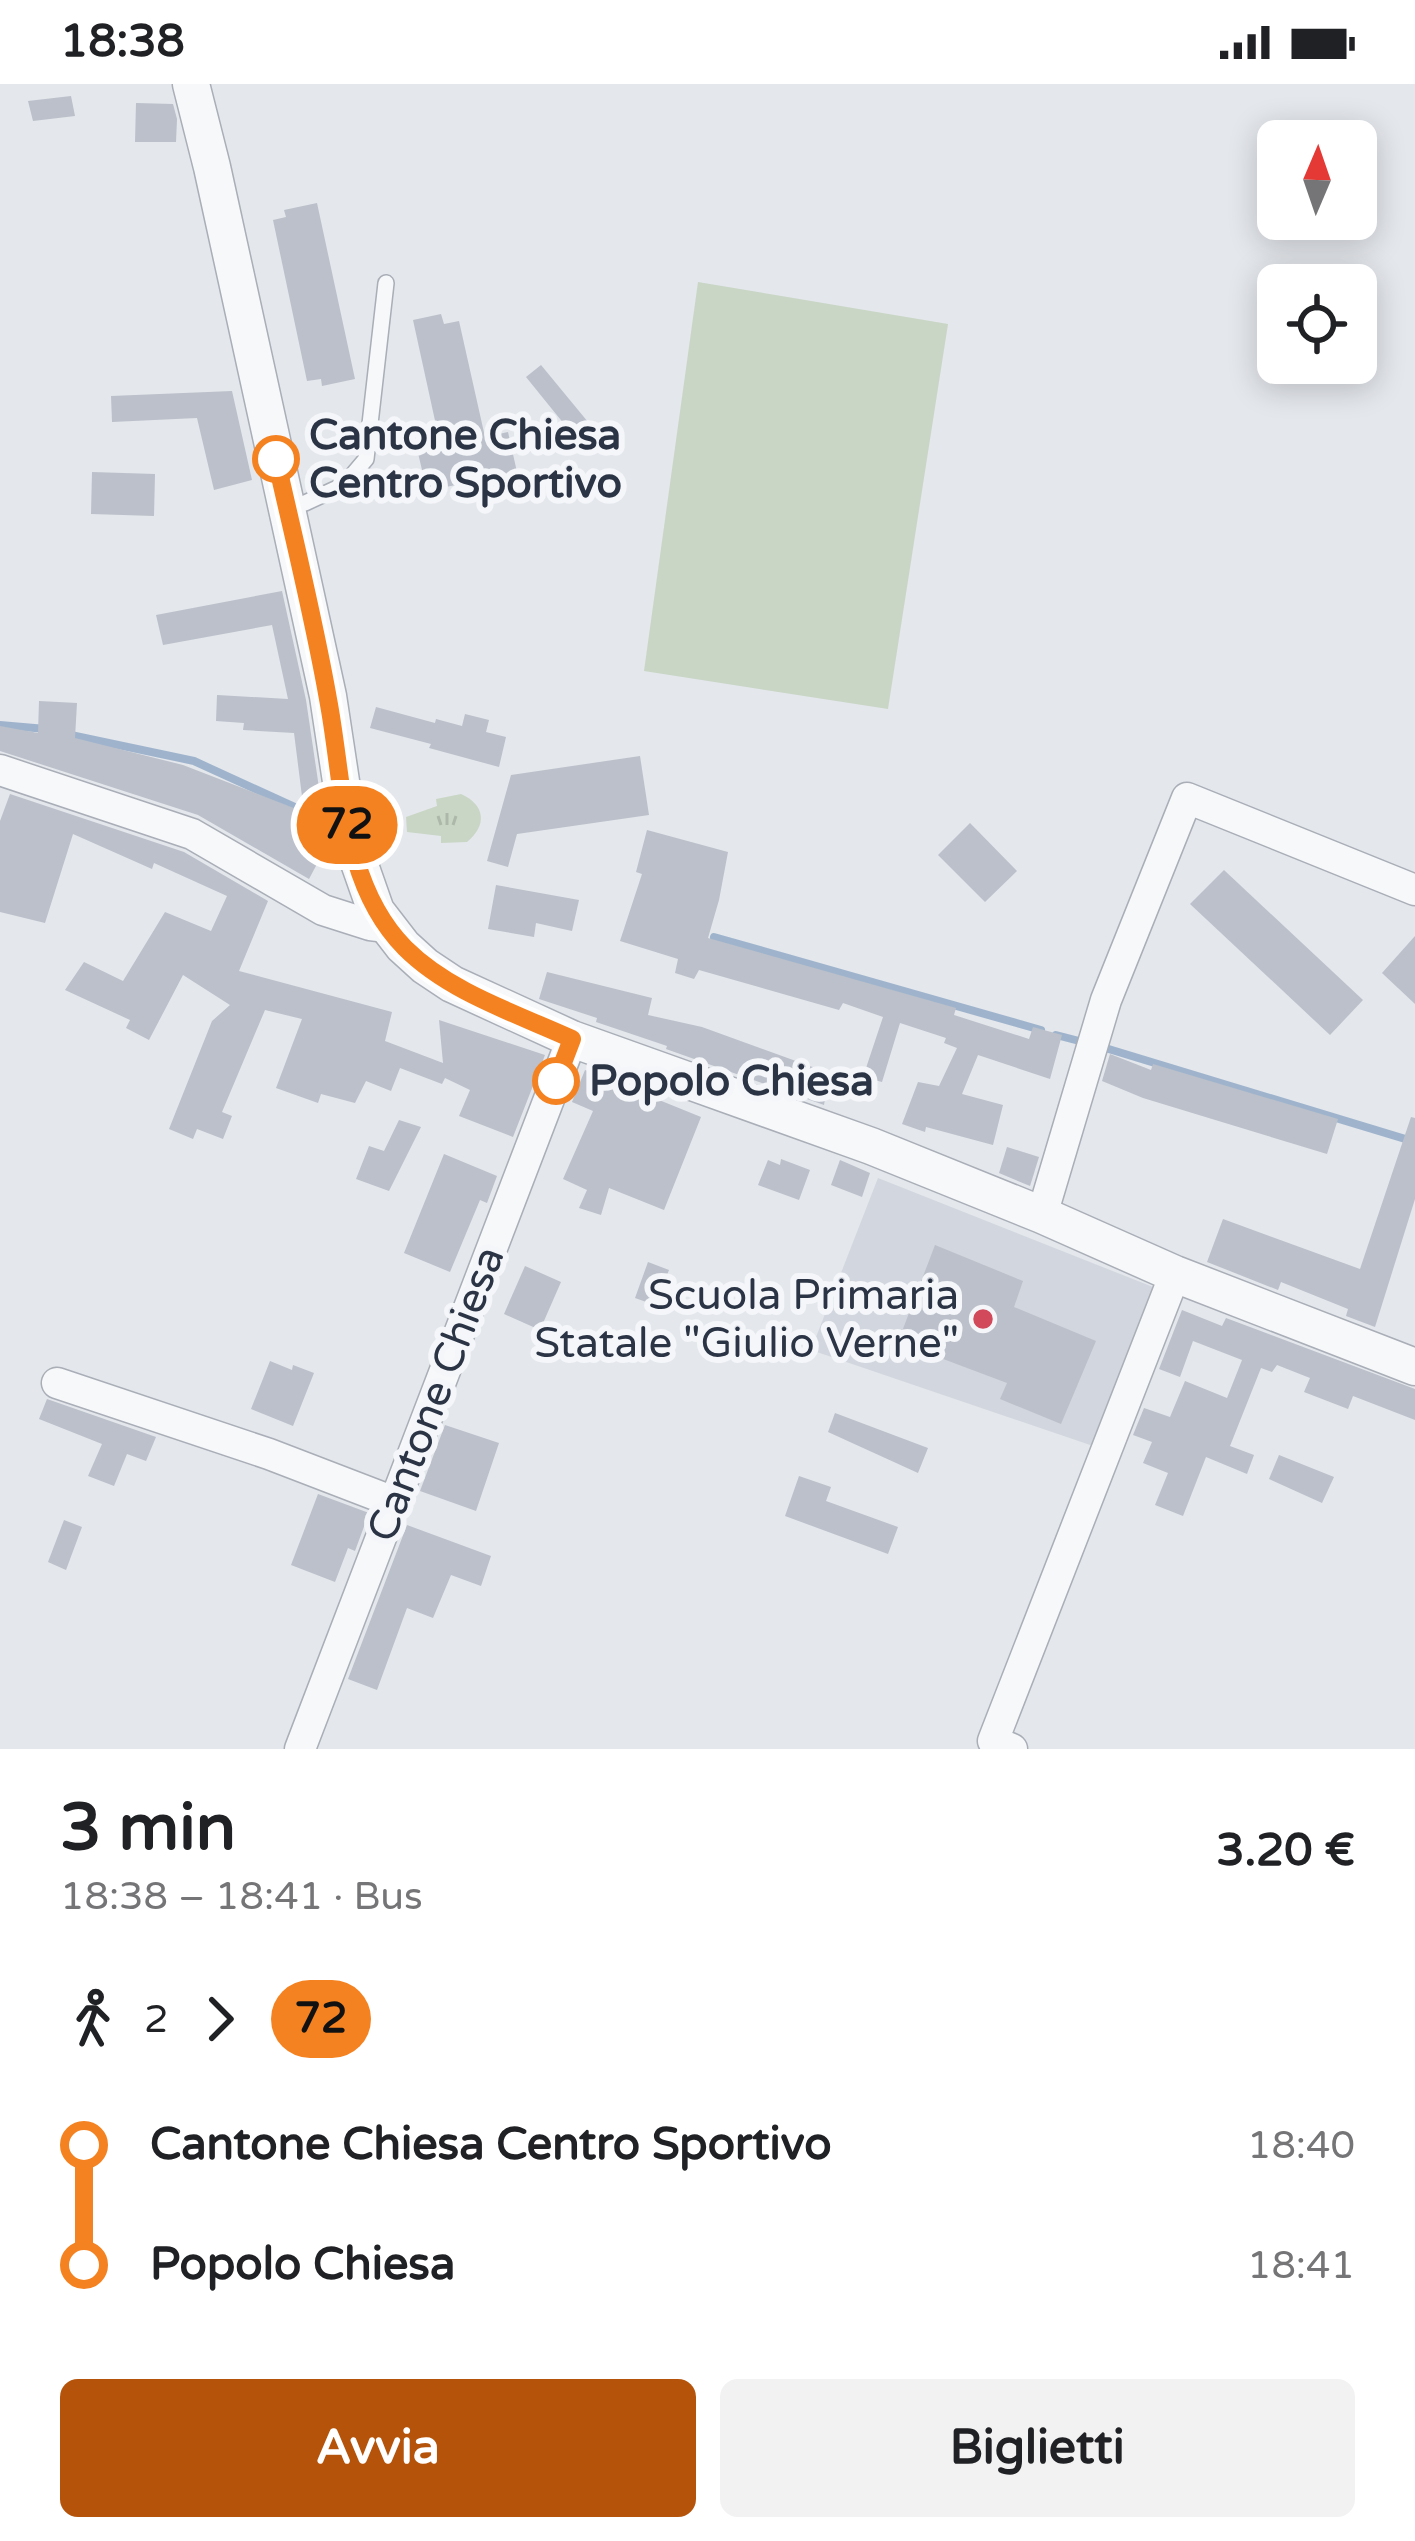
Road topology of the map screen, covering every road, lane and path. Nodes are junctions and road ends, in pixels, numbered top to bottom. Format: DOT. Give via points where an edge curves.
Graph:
graph roads {
  1 [pos="191,84"];
  2 [pos="386,283"];
  3 [pos="287,507"];
  4 [pos="0,770"];
  5 [pos="1415,890"];
  6 [pos="386,927"];
  7 [pos="572,1039"];
  8 [pos="1042,1215"];
  9 [pos="1175,1274"];
  10 [pos="1415,1367"];
  11 [pos="57,1383"];
  12 [pos="394,1502"];
  13 [pos="300,1749"];
  14 [pos="1012,1749"];
  1 -- 3 [label="street"];
  2 -- 3 [label="lane" via="366,459 344,485"];
  3 -- 6 [label="street" via="349,834"];
  4 -- 6 [label="street" via="192,834 323,910"];
  5 -- 8 [label="street" via="1187,798 1106,1000"];
  6 -- 7 [label="street" via="452,984"];
  7 -- 8 [label="street"];
  7 -- 12 [label="street, Cantone Chiesa"];
  8 -- 9 [label="street"];
  9 -- 10 [label="street"];
  9 -- 14 [label="street" via="993,1741"];
  11 -- 12 [label="street"];
  12 -- 13 [label="street, Cantone Chiesa"];
}
